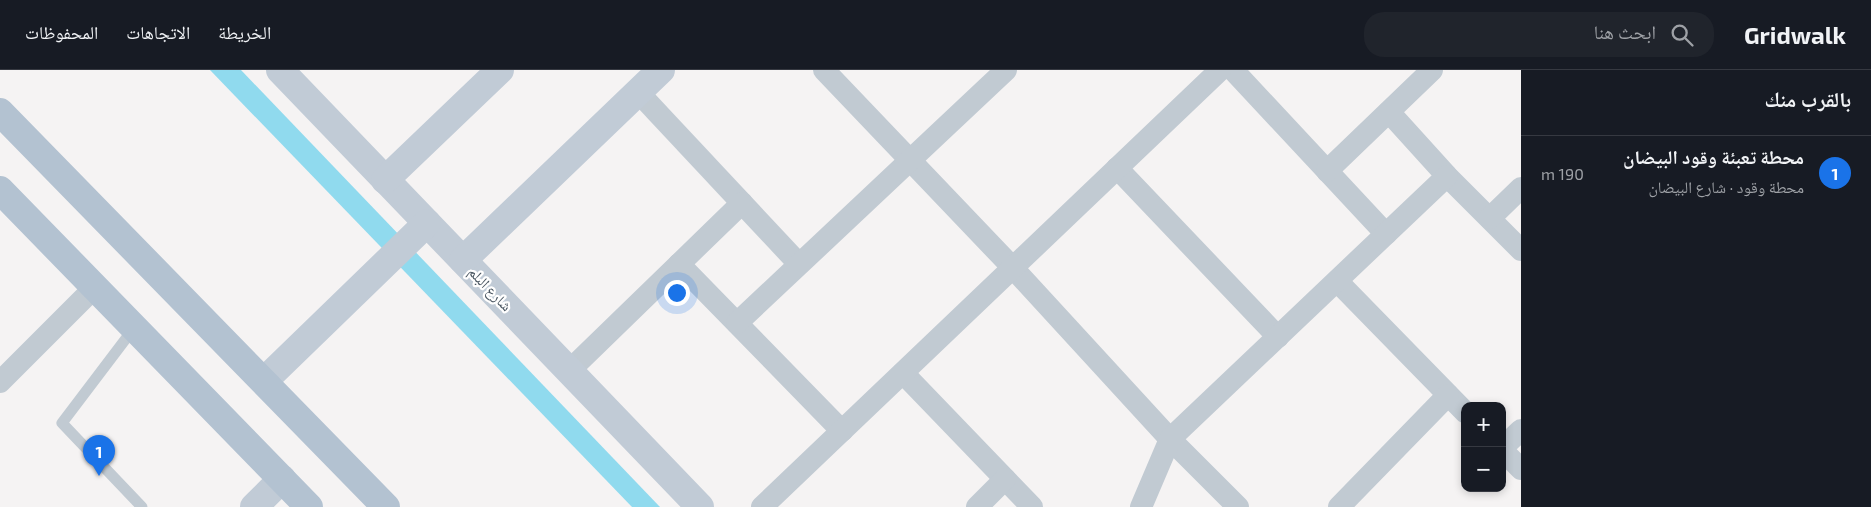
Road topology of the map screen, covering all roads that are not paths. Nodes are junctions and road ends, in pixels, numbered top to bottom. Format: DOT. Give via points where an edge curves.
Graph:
graph roads {
  1 [pos="280,70"];
  2 [pos="661,70"];
  3 [pos="824,70"];
  4 [pos="1006,70"];
  5 [pos="1220,70"];
  6 [pos="1233,70"];
  7 [pos="1432,70"];
  8 [pos="498,71"];
  9 [pos="638,92"];
  10 [pos="0,112"];
  11 [pos="1389,112"];
  12 [pos="910,160"];
  13 [pos="1117,168"];
  14 [pos="1327,171"];
  15 [pos="1448,176"];
  16 [pos="385,180"];
  17 [pos="1521,188"];
  18 [pos="0,190"];
  19 [pos="742,203"];
  20 [pos="1490,218"];
  21 [pos="427,223"];
  22 [pos="1386,234"];
  23 [pos="1521,250"];
  24 [pos="463,260"];
  25 [pos="679,264"];
  26 [pos="800,264"];
  27 [pos="1013,268"];
  28 [pos="1337,281"];
  29 [pos="95,287"];
  30 [pos="737,323"];
  31 [pos="134,328"];
  32 [pos="1278,337"];
  33 [pos="569,371"];
  34 [pos="903,373"];
  35 [pos="0,382"];
  36 [pos="264,382"];
  37 [pos="1448,395"];
  38 [pos="1461,408"];
  39 [pos="1521,430"];
  40 [pos="842,431"];
  41 [pos="1170,439"];
  42 [pos="1504,447"];
  43 [pos="1506,453"];
  44 [pos="1521,469"];
  45 [pos="282,479"];
  46 [pos="1005,479"];
  47 [pos="142,507"];
  48 [pos="254,507"];
  49 [pos="309,507"];
  50 [pos="386,507"];
  51 [pos="700,507"];
  52 [pos="762,507"];
  53 [pos="977,507"];
  54 [pos="1032,507"];
  55 [pos="1141,507"];
  56 [pos="1238,507"];
  57 [pos="1339,507"];
  1 -- 16 [label="street, شارع البلم"];
  2 -- 9 [label="street"];
  3 -- 12 [label="street"];
  4 -- 12 [label="street"];
  5 -- 13 [label="street"];
  6 -- 14 [label="street"];
  7 -- 11 [label="street"];
  8 -- 16 [label="street"];
  9 -- 19 [label="street"];
  9 -- 24 [label="street"];
  10 -- 36 [label="main road"];
  11 -- 14 [label="street"];
  11 -- 15 [label="street"];
  12 -- 26 [label="street"];
  12 -- 27 [label="street"];
  13 -- 27 [label="street"];
  13 -- 32 [label="street"];
  14 -- 22 [label="street"];
  15 -- 20 [label="street"];
  15 -- 22 [label="street"];
  16 -- 21 [label="street, شارع البلم"];
  17 -- 20 [label="street"];
  18 -- 29 [label="main road"];
  19 -- 25 [label="street"];
  19 -- 26 [label="street"];
  20 -- 23 [label="street"];
  21 -- 24 [label="street, شارع البلم"];
  21 -- 36 [label="street"];
  22 -- 28 [label="street"];
  24 -- 33 [label="street, شارع البلم"];
  25 -- 30 [label="street"];
  25 -- 33 [label="street"];
  26 -- 30 [label="street"];
  27 -- 34 [label="street"];
  27 -- 41 [label="street"];
  28 -- 32 [label="street"];
  28 -- 37 [label="street"];
  29 -- 31 [label="main road"];
  29 -- 35 [label="street"];
  30 -- 40 [label="street"];
  31 -- 45 [label="main road"];
  31 -- 47 [label="lane" via="62,423"];
  32 -- 41 [label="street"];
  33 -- 51 [label="street, شارع البلم"];
  34 -- 40 [label="street"];
  34 -- 46 [label="street"];
  36 -- 50 [label="main road"];
  37 -- 38 [label="street"];
  37 -- 57 [label="street"];
  39 -- 42 [label="street"];
  40 -- 52 [label="street"];
  41 -- 55 [label="street"];
  41 -- 56 [label="street"];
  43 -- 44 [label="street"];
  45 -- 48 [label="street"];
  45 -- 49 [label="main road"];
  46 -- 53 [label="street"];
  46 -- 54 [label="street"];
}
